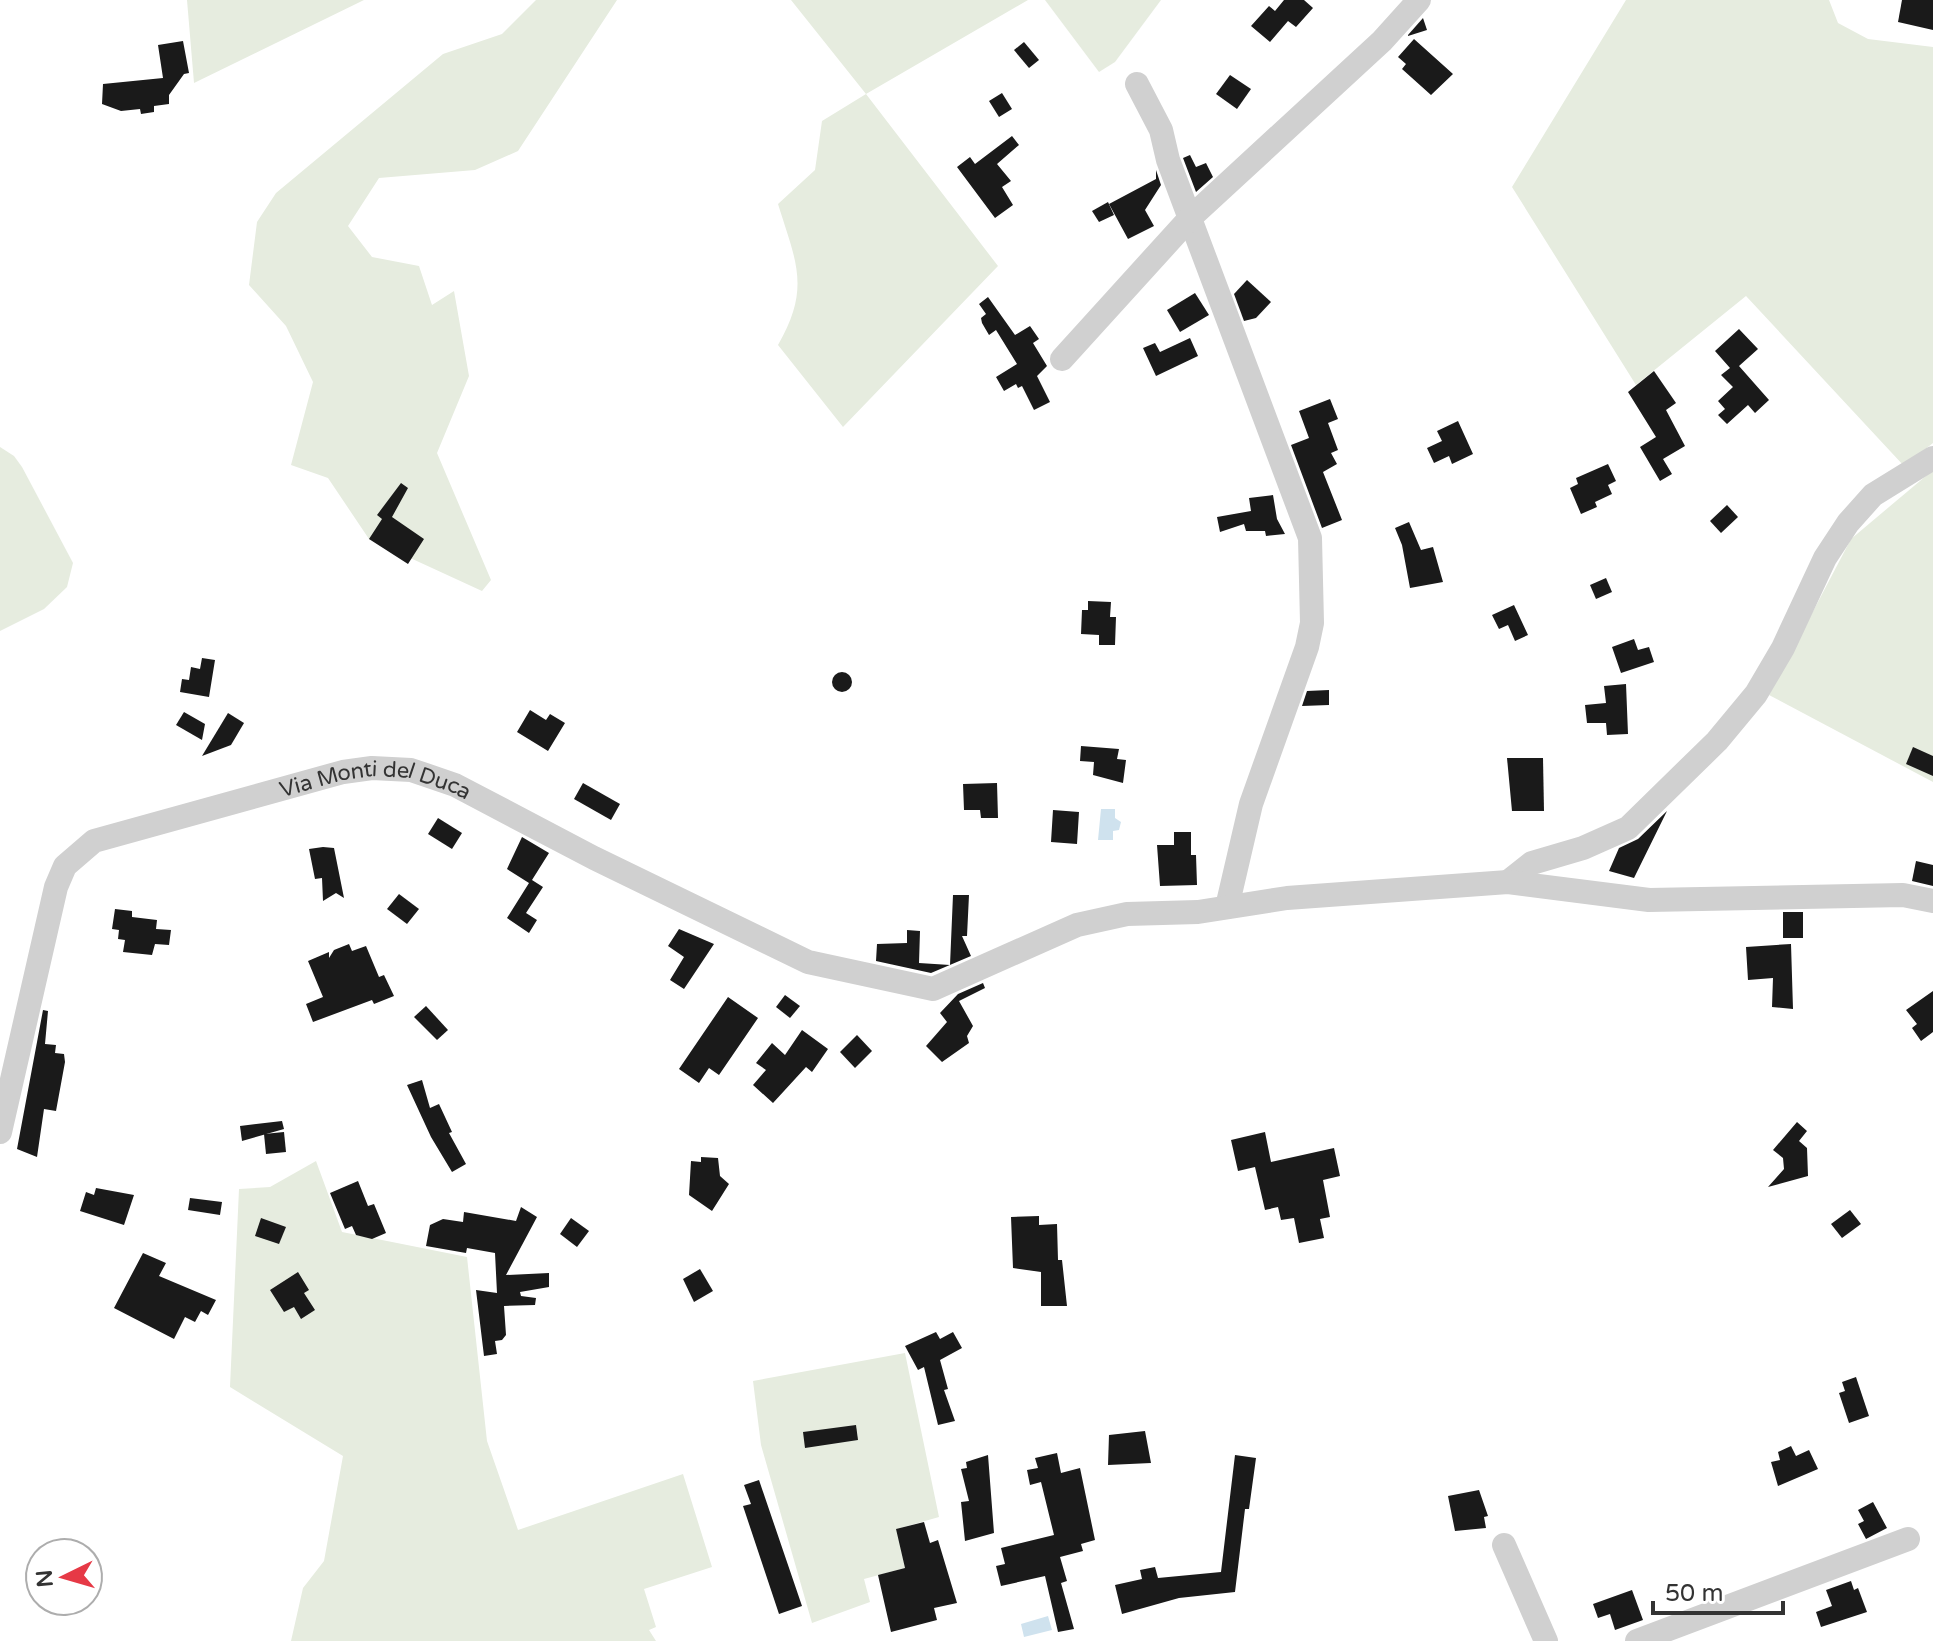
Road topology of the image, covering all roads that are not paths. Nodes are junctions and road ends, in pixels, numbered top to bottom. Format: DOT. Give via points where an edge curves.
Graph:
graph roads {
  1 [pos="1419,0"];
  2 [pos="1137,84"];
  3 [pos="1190,218"];
  4 [pos="1062,359"];
  5 [pos="1933,458"];
  6 [pos="1508,882"];
  7 [pos="1933,901"];
  8 [pos="1227,907"];
  9 [pos="0,1132"];
  10 [pos="1908,1539"];
  11 [pos="1504,1545"];
  12 [pos="1546,1641"];
  13 [pos="1637,1641"];
  1 -- 3 [label="street" via="1382,41"];
  2 -- 3 [label="street" via="1161,130"];
  3 -- 4 [label="street"];
  3 -- 8 [label="street" via="1310,538 1311,555 1307,647 1251,804"];
  5 -- 6 [label="street" via="1873,495 1848,523 1756,694 1717,741 1628,828 1532,863"];
  6 -- 7 [label="street" via="1649,900 1903,895"];
  6 -- 8 [label="street"];
  8 -- 9 [label="street, Via Monti del Duca" via="1157,916 1127,914 1077,925 933,989 808,962 455,785 411,770 343,772 118,832 78,852 56,887"];
  10 -- 13 [label="street"];
  11 -- 12 [label="street"];
}
